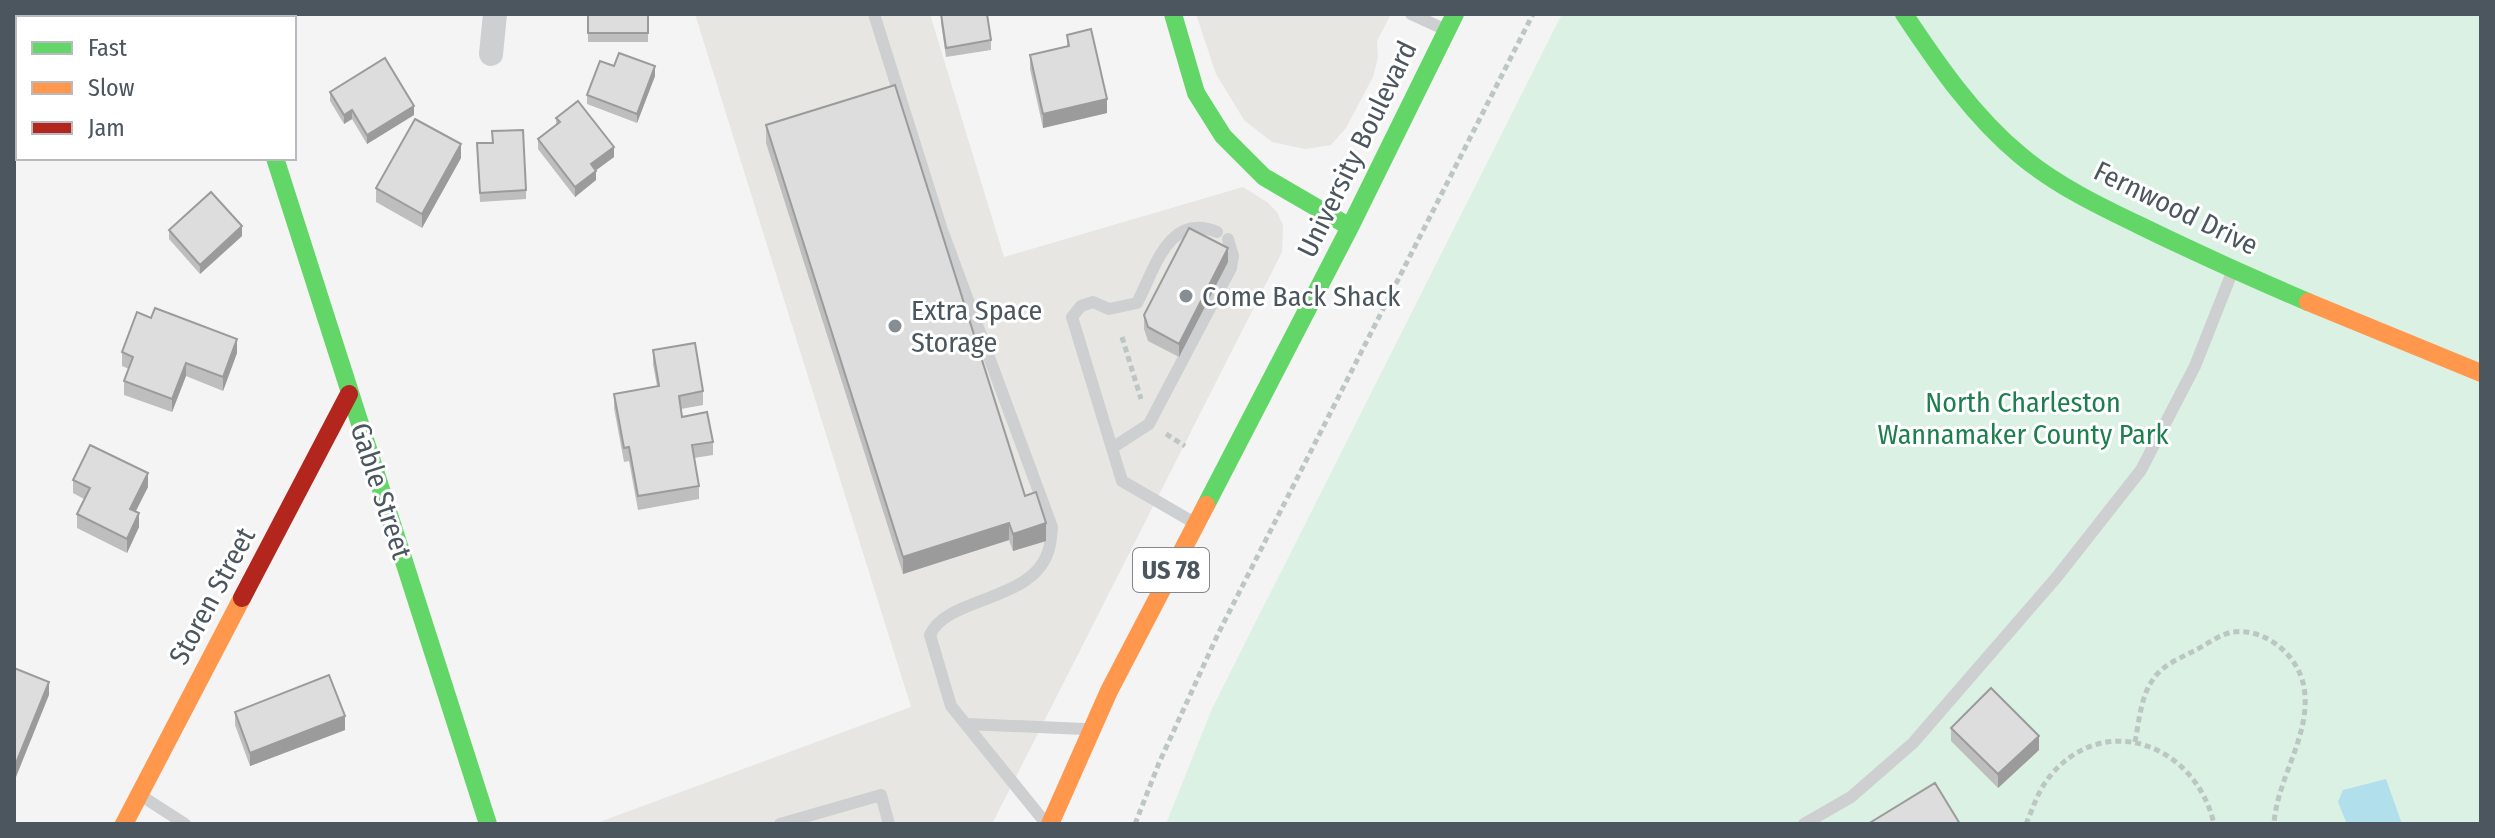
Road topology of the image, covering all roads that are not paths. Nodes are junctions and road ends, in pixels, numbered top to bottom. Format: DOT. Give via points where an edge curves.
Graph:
graph roads {
  1 [pos="495,14"];
  2 [pos="874,14"];
  3 [pos="1173,14"];
  4 [pos="1411,14"];
  5 [pos="1904,14"];
  6 [pos="1451,22"];
  7 [pos="491,54"];
  8 [pos="276,160"];
  9 [pos="1350,227"];
  10 [pos="2234,270"];
  11 [pos="2481,373"];
  12 [pos="349,394"];
  13 [pos="1112,448"];
  14 [pos="1195,524"];
  15 [pos="967,724"];
  16 [pos="1092,729"];
  17 [pos="140,795"];
  18 [pos="124,824"];
  19 [pos="185,824"];
  20 [pos="488,824"];
  21 [pos="780,824"];
  22 [pos="889,824"];
  23 [pos="1048,824"];
  24 [pos="1804,824"];
  1 -- 7 [label="street"];
  2 -- 15 [label="lane" via="942,230 1052,527 1048,553 1033,576 935,624 930,635 951,706"];
  3 -- 9 [label="street" via="1196,93 1223,136 1264,177"];
  4 -- 6 [label="lane"];
  5 -- 10 [label="street, Fernwood Drive" via="1970,106 2021,156 2095,203"];
  6 -- 9 [label="street, University Boulevard / US 78"];
  8 -- 12 [label="street, Gable Street"];
  9 -- 14 [label="street, University Boulevard / US 78"];
  10 -- 11 [label="street, Fernwood Drive"];
  10 -- 24 [label="lane" via="2195,366 2141,470 1913,743 1851,797"];
  12 -- 17 [label="street, Storen Street"];
  12 -- 20 [label="street, Gable Street"];
  13 -- 13 [label="lane" via="1149,424 1231,268 1233,256 1222,235 1205,227 1192,226 1171,238 1137,303 1109,309 1093,302 1072,317"];
  13 -- 14 [label="lane" via="1122,481"];
  14 -- 16 [label="street, University Boulevard / US 78"];
  15 -- 16 [label="lane"];
  15 -- 23 [label="lane"];
  16 -- 23 [label="street, University Boulevard / US 78"];
  17 -- 18 [label="street, Storen Street"];
  17 -- 19 [label="lane"];
  21 -- 22 [label="lane" via="881,795"];
}
